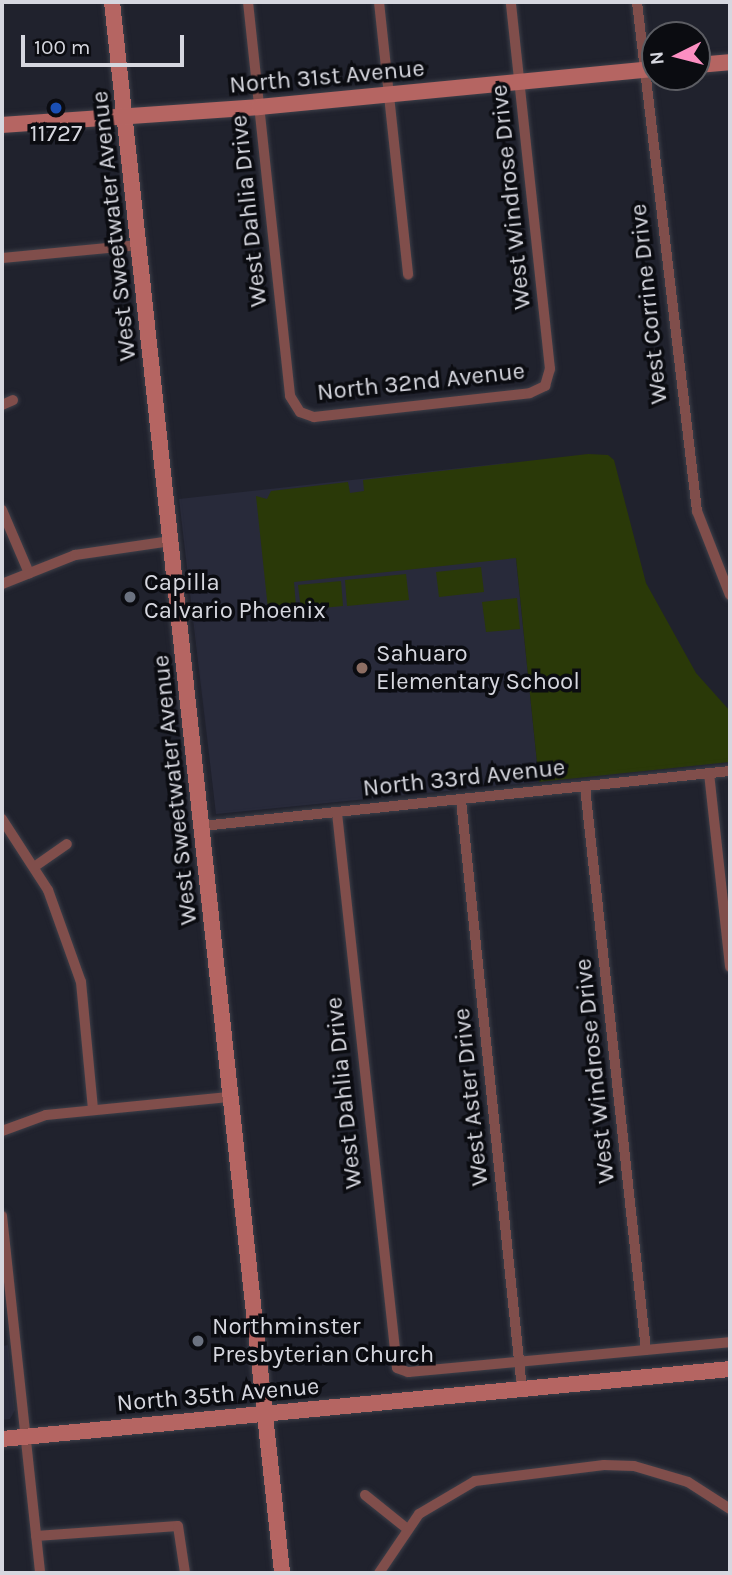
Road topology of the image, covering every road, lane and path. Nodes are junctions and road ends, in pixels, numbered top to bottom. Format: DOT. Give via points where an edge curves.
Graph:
graph roads {
  1 [pos="112,2"];
  2 [pos="248,2"];
  3 [pos="379,2"];
  4 [pos="511,2"];
  5 [pos="638,2"];
  6 [pos="641,21"];
  7 [pos="730,62"];
  8 [pos="711,64"];
  9 [pos="641,70"];
  10 [pos="519,81"];
  11 [pos="652,91"];
  12 [pos="390,94"];
  13 [pos="259,107"];
  14 [pos="126,117"];
  15 [pos="2,125"];
  16 [pos="139,245"];
  17 [pos="2,258"];
  18 [pos="408,274"];
  19 [pos="545,386"];
  20 [pos="300,412"];
  21 [pos="2,510"];
  22 [pos="171,541"];
  23 [pos="29,573"];
  24 [pos="2,584"];
  25 [pos="730,595"];
  26 [pos="730,771"];
  27 [pos="709,774"];
  28 [pos="585,787"];
  29 [pos="461,800"];
  30 [pos="337,813"];
  31 [pos="2,820"];
  32 [pos="202,827"];
  33 [pos="67,844"];
  34 [pos="34,867"];
  35 [pos="728,932"];
  36 [pos="730,967"];
  37 [pos="231,1097"];
  38 [pos="93,1109"];
  39 [pos="2,1131"];
  40 [pos="2,1216"];
  41 [pos="6,1282"];
  42 [pos="730,1342"];
  43 [pos="646,1350"];
  44 [pos="519,1362"];
  45 [pos="730,1369"];
  46 [pos="522,1389"];
  47 [pos="264,1414"];
  48 [pos="25,1437"];
  49 [pos="2,1439"];
  50 [pos="365,1495"];
  51 [pos="730,1507"];
  52 [pos="406,1528"];
  53 [pos="36,1536"];
  54 [pos="40,1573"];
  55 [pos="185,1573"];
  56 [pos="282,1573"];
  57 [pos="379,1573"];
  1 -- 14 [label="street, West Sweetwater Avenue"];
  2 -- 13 [label="street, West Dahlia Drive"];
  3 -- 12 [label="street"];
  4 -- 10 [label="street, West Windrose Drive"];
  5 -- 6 [label="street, West Corrine Drive"];
  7 -- 8 [label="street"];
  9 -- 10 [label="street, North 31st Avenue"];
  10 -- 12 [label="street, North 31st Avenue"];
  10 -- 19 [label="street, West Windrose Drive" via="550,369"];
  11 -- 25 [label="street, West Corrine Drive" via="697,511"];
  12 -- 13 [label="street, North 31st Avenue"];
  12 -- 18 [label="street"];
  13 -- 14 [label="street, North 31st Avenue"];
  13 -- 20 [label="street, West Dahlia Drive" via="290,396"];
  14 -- 15 [label="street, North 31st Avenue"];
  14 -- 16 [label="street, West Sweetwater Avenue"];
  16 -- 17 [label="street"];
  16 -- 22 [label="street, West Sweetwater Avenue"];
  19 -- 20 [label="street, North 32nd Avenue" via="530,393 355,412 314,416"];
  21 -- 23 [label="street"];
  22 -- 23 [label="street" via="75,555"];
  22 -- 32 [label="street, West Sweetwater Avenue"];
  23 -- 24 [label="street"];
  26 -- 27 [label="street, North 33rd Avenue"];
  27 -- 28 [label="street, North 33rd Avenue"];
  27 -- 35 [label="street"];
  28 -- 29 [label="street, North 33rd Avenue"];
  28 -- 43 [label="street, West Windrose Drive"];
  29 -- 30 [label="street, North 33rd Avenue"];
  29 -- 44 [label="street, West Aster Drive"];
  30 -- 32 [label="street, North 33rd Avenue"];
  30 -- 44 [label="street, West Dahlia Drive" via="397,1368 408,1372"];
  31 -- 34 [label="street"];
  32 -- 37 [label="street, West Sweetwater Avenue"];
  33 -- 34 [label="street"];
  34 -- 38 [label="street" via="58,915 81,982"];
  35 -- 36 [label="street"];
  37 -- 38 [label="street"];
  37 -- 47 [label="street, West Sweetwater Avenue"];
  38 -- 39 [label="street" via="28,1118"];
  40 -- 41 [label="street"];
  41 -- 48 [label="street"];
  42 -- 43 [label="street"];
  43 -- 44 [label="street"];
  44 -- 46 [label="street, West Aster Drive"];
  45 -- 46 [label="street, North 35th Avenue"];
  46 -- 47 [label="street, North 35th Avenue"];
  47 -- 48 [label="street, North 35th Avenue"];
  47 -- 56 [label="street, West Sweetwater Avenue"];
  48 -- 49 [label="street, North 35th Avenue"];
  48 -- 53 [label="street"];
  50 -- 52 [label="street"];
  51 -- 52 [label="street" via="679,1479 635,1466 604,1465 475,1482 419,1514"];
  52 -- 57 [label="street"];
  53 -- 54 [label="street"];
  53 -- 55 [label="street" via="178,1526"];
}
